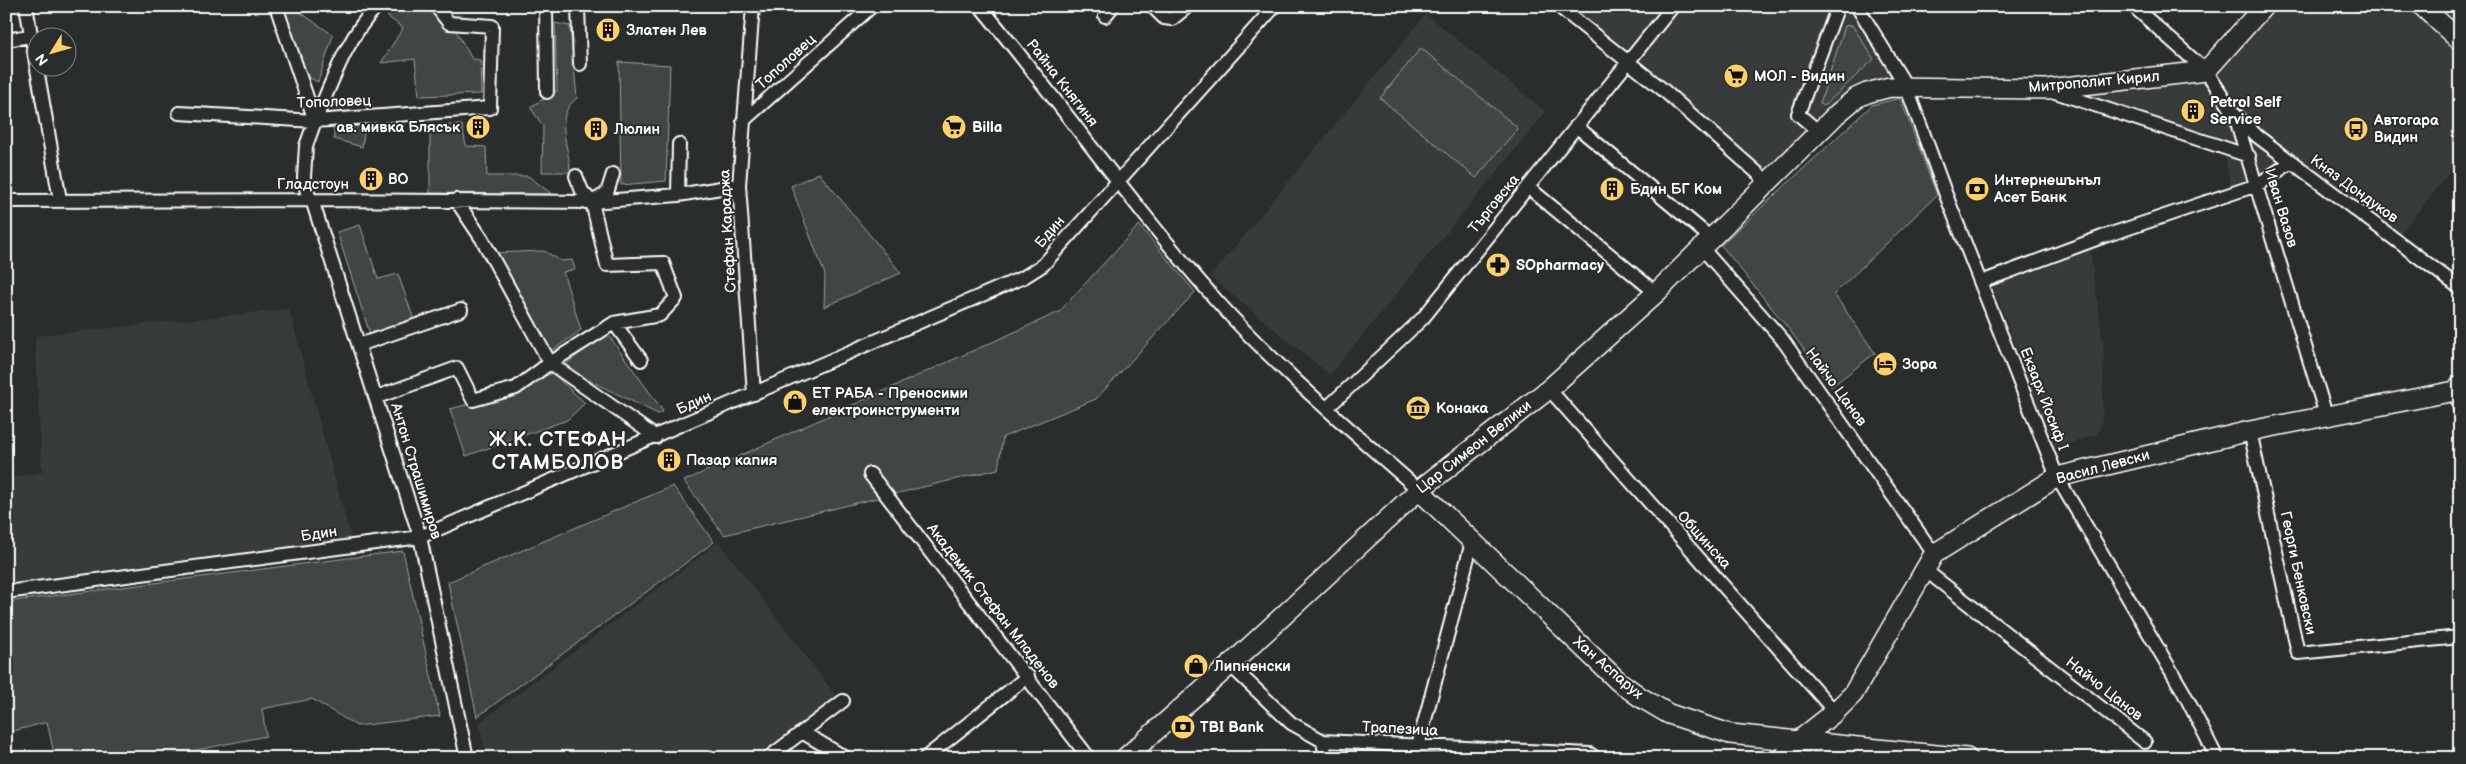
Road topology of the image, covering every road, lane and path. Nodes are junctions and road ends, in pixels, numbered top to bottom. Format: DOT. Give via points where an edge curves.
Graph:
graph roads {
  1 [pos="26,6"];
  2 [pos="276,6"];
  3 [pos="377,6"];
  4 [pos="436,6"];
  5 [pos="546,6"];
  6 [pos="578,6"];
  7 [pos="753,6"];
  8 [pos="872,6"];
  9 [pos="980,6"];
  10 [pos="1152,6"];
  11 [pos="1188,6"];
  12 [pos="1275,6"];
  13 [pos="1558,6"];
  14 [pos="1672,6"];
  15 [pos="1838,6"];
  16 [pos="1857,6"];
  17 [pos="2133,6"];
  18 [pos="2264,6"];
  19 [pos="2422,6"];
  20 [pos="29,28"];
  21 [pos="28,36"];
  22 [pos="6,40"];
  23 [pos="2460,41"];
  24 [pos="1628,61"];
  25 [pos="580,64"];
  26 [pos="2206,70"];
  27 [pos="38,78"];
  28 [pos="1906,86"];
  29 [pos="2046,89"];
  30 [pos="547,92"];
  31 [pos="1867,93"];
  32 [pos="2233,112"];
  33 [pos="179,113"];
  34 [pos="316,121"];
  35 [pos="743,121"];
  36 [pos="1576,126"];
  37 [pos="1818,132"];
  38 [pos="679,144"];
  39 [pos="2249,156"];
  40 [pos="2290,163"];
  41 [pos="613,174"];
  42 [pos="576,176"];
  43 [pos="1116,181"];
  44 [pos="1769,183"];
  45 [pos="2258,184"];
  46 [pos="739,185"];
  47 [pos="1528,187"];
  48 [pos="678,195"];
  49 [pos="60,200"];
  50 [pos="312,200"];
  51 [pos="456,200"];
  52 [pos="6,201"];
  53 [pos="592,202"];
  54 [pos="1706,243"];
  55 [pos="1981,282"];
  56 [pos="2460,288"];
  57 [pos="1656,293"];
  58 [pos="461,310"];
  59 [pos="614,323"];
  60 [pos="359,345"];
  61 [pos="641,360"];
  62 [pos="550,363"];
  63 [pos="1549,389"];
  64 [pos="754,394"];
  65 [pos="2458,395"];
  66 [pos="377,397"];
  67 [pos="1327,408"];
  68 [pos="2326,415"];
  69 [pos="2250,431"];
  70 [pos="656,437"];
  71 [pos="870,474"];
  72 [pos="2057,477"];
  73 [pos="1418,490"];
  74 [pos="420,537"];
  75 [pos="1472,542"];
  76 [pos="1930,562"];
  77 [pos="6,592"];
  78 [pos="2460,637"];
  79 [pos="1230,665"];
  80 [pos="1028,676"];
  81 [pos="843,701"];
  82 [pos="1835,712"];
  83 [pos="802,732"];
  84 [pos="1323,740"];
  85 [pos="1797,742"];
  86 [pos="2145,742"];
  87 [pos="1418,746"];
  88 [pos="1591,756"];
  89 [pos="467,758"];
  90 [pos="768,758"];
  91 [pos="846,758"];
  92 [pos="924,758"];
  93 [pos="1089,758"];
  94 [pos="1126,758"];
  95 [pos="1326,758"];
  96 [pos="1777,758"];
  97 [pos="1967,758"];
  98 [pos="2217,758"];
  1 -- 20 [label="street"];
  2 -- 34 [label="street"];
  3 -- 34 [label="street, Антон Страшимиров" via="359,25"];
  4 -- 34 [label="street, Тополовец" via="449,23 492,26 490,108"];
  5 -- 30 [label="street"];
  6 -- 25 [label="street"];
  7 -- 35 [label="street, Стефан Караджа"];
  8 -- 35 [label="street, Тополовец"];
  9 -- 43 [label="street, Райна Княгиня"];
  10 -- 11 [label="street" via="1164,18 1172,19"];
  12 -- 43 [label="street, Бдин"];
  13 -- 24 [label="street"];
  14 -- 24 [label="street, Търговска"];
  15 -- 37 [label="street" via="1798,114"];
  16 -- 28 [label="street, Екзарх Йосиф I"];
  17 -- 26 [label="street, Княз Дондуков"];
  18 -- 26 [label="street"];
  19 -- 23 [label="street"];
  21 -- 22 [label="street"];
  24 -- 36 [label="street, Търговска"];
  24 -- 44 [label="street"];
  26 -- 29 [label="street, Митрополит Кирил"];
  26 -- 32 [label="street, Княз Дондуков"];
  27 -- 49 [label="street"];
  28 -- 29 [label="street, Митрополит Кирил"];
  28 -- 31 [label="street, Митрополит Кирил" via="1880,88"];
  28 -- 55 [label="street, Екзарх Йосиф I"];
  29 -- 39 [label="street, Иван Вазов"];
  31 -- 37 [label="street, Цар Симеон Велики" via="1856,98"];
  32 -- 39 [label="street, Княз Дондуков"];
  32 -- 40 [label="street, Княз Дондуков"];
  33 -- 34 [label="street, Тополовец"];
  34 -- 50 [label="street, Антон Страшимиров" via="306,146 304,177"];
  35 -- 46 [label="street, Стефан Караджа"];
  36 -- 47 [label="street, Търговска"];
  36 -- 54 [label="street, Найчо Цанов"];
  37 -- 44 [label="street, Цар Симеон Велики"];
  38 -- 48 [label="street"];
  39 -- 45 [label="street, Иван Вазов"];
  40 -- 45 [label="street"];
  40 -- 56 [label="street, Княз Дондуков"];
  41 -- 53 [label="street" via="607,193"];
  42 -- 53 [label="street"];
  43 -- 64 [label="street, Бдин" via="1043,265 1024,277"];
  43 -- 67 [label="street, Райна Княгиня" via="1262,349"];
  44 -- 54 [label="street, Цар Симеон Велики"];
  45 -- 55 [label="street"];
  45 -- 68 [label="street, Иван Вазов"];
  46 -- 48 [label="street, Гладстоун"];
  46 -- 64 [label="street, Стефан Караджа"];
  47 -- 57 [label="street"];
  47 -- 67 [label="street, Търговска" via="1423,318"];
  48 -- 53 [label="street, Гладстоун"];
  49 -- 50 [label="street, Гладстоун"];
  49 -- 52 [label="street, Гладстоун"];
  50 -- 51 [label="street, Гладстоун"];
  50 -- 60 [label="street, Антон Страшимиров"];
  51 -- 53 [label="street, Гладстоун"];
  51 -- 62 [label="street" via="482,239"];
  53 -- 59 [label="street" via="607,265 663,263 676,298 660,315"];
  54 -- 57 [label="street, Цар Симеон Велики"];
  54 -- 76 [label="street, Найчо Цанов" via="1782,339"];
  55 -- 72 [label="street, Екзарх Йосиф I"];
  57 -- 63 [label="street, Цар Симеон Велики"];
  58 -- 60 [label="street"];
  59 -- 61 [label="street"];
  59 -- 62 [label="street"];
  60 -- 66 [label="street, Антон Страшимиров"];
  62 -- 66 [label="street" via="516,388 473,400 457,368"];
  62 -- 70 [label="street"];
  63 -- 73 [label="street, Цар Симеон Велики"];
  63 -- 82 [label="street, Общинска"];
  64 -- 70 [label="street, Бдин"];
  65 -- 68 [label="street, Васил Левски"];
  66 -- 74 [label="street, Антон Страшимиров"];
  67 -- 73 [label="street, Райна Княгиня"];
  68 -- 69 [label="street, Васил Левски"];
  69 -- 72 [label="street, Васил Левски"];
  69 -- 78 [label="street, Георги Бенковски" via="2298,652"];
  70 -- 74 [label="street, Бдин"];
  71 -- 80 [label="street, Академик Стефан Младенов"];
  72 -- 76 [label="street, Васил Левски"];
  72 -- 98 [label="street, Екзарх Йосиф I" via="2184,691"];
  73 -- 75 [label="street, Хан Аспарух"];
  73 -- 79 [label="street, Цар Симеон Велики"];
  74 -- 77 [label="street, Бдин"];
  74 -- 89 [label="street, Антон Страшимиров"];
  75 -- 85 [label="street, Хан Аспарух" via="1618,681 1640,698 1669,714 1730,734"];
  75 -- 87 [label="street"];
  76 -- 82 [label="street, Васил Левски" via="1864,677"];
  76 -- 86 [label="street, Найчо Цанов"];
  79 -- 84 [label="street, Трапезица" via="1291,723"];
  79 -- 94 [label="street, Цар Симеон Велики"];
  80 -- 92 [label="street"];
  80 -- 93 [label="street, Академик Стефан Младенов"];
  81 -- 83 [label="street"];
  82 -- 85 [label="street, Васил Левски"];
  83 -- 90 [label="street"];
  83 -- 91 [label="street"];
  84 -- 87 [label="street, Трапезица"];
  84 -- 95 [label="street"];
  85 -- 96 [label="street"];
  85 -- 97 [label="street, Хан Аспарух"];
  87 -- 88 [label="street, Трапезица"];
}
